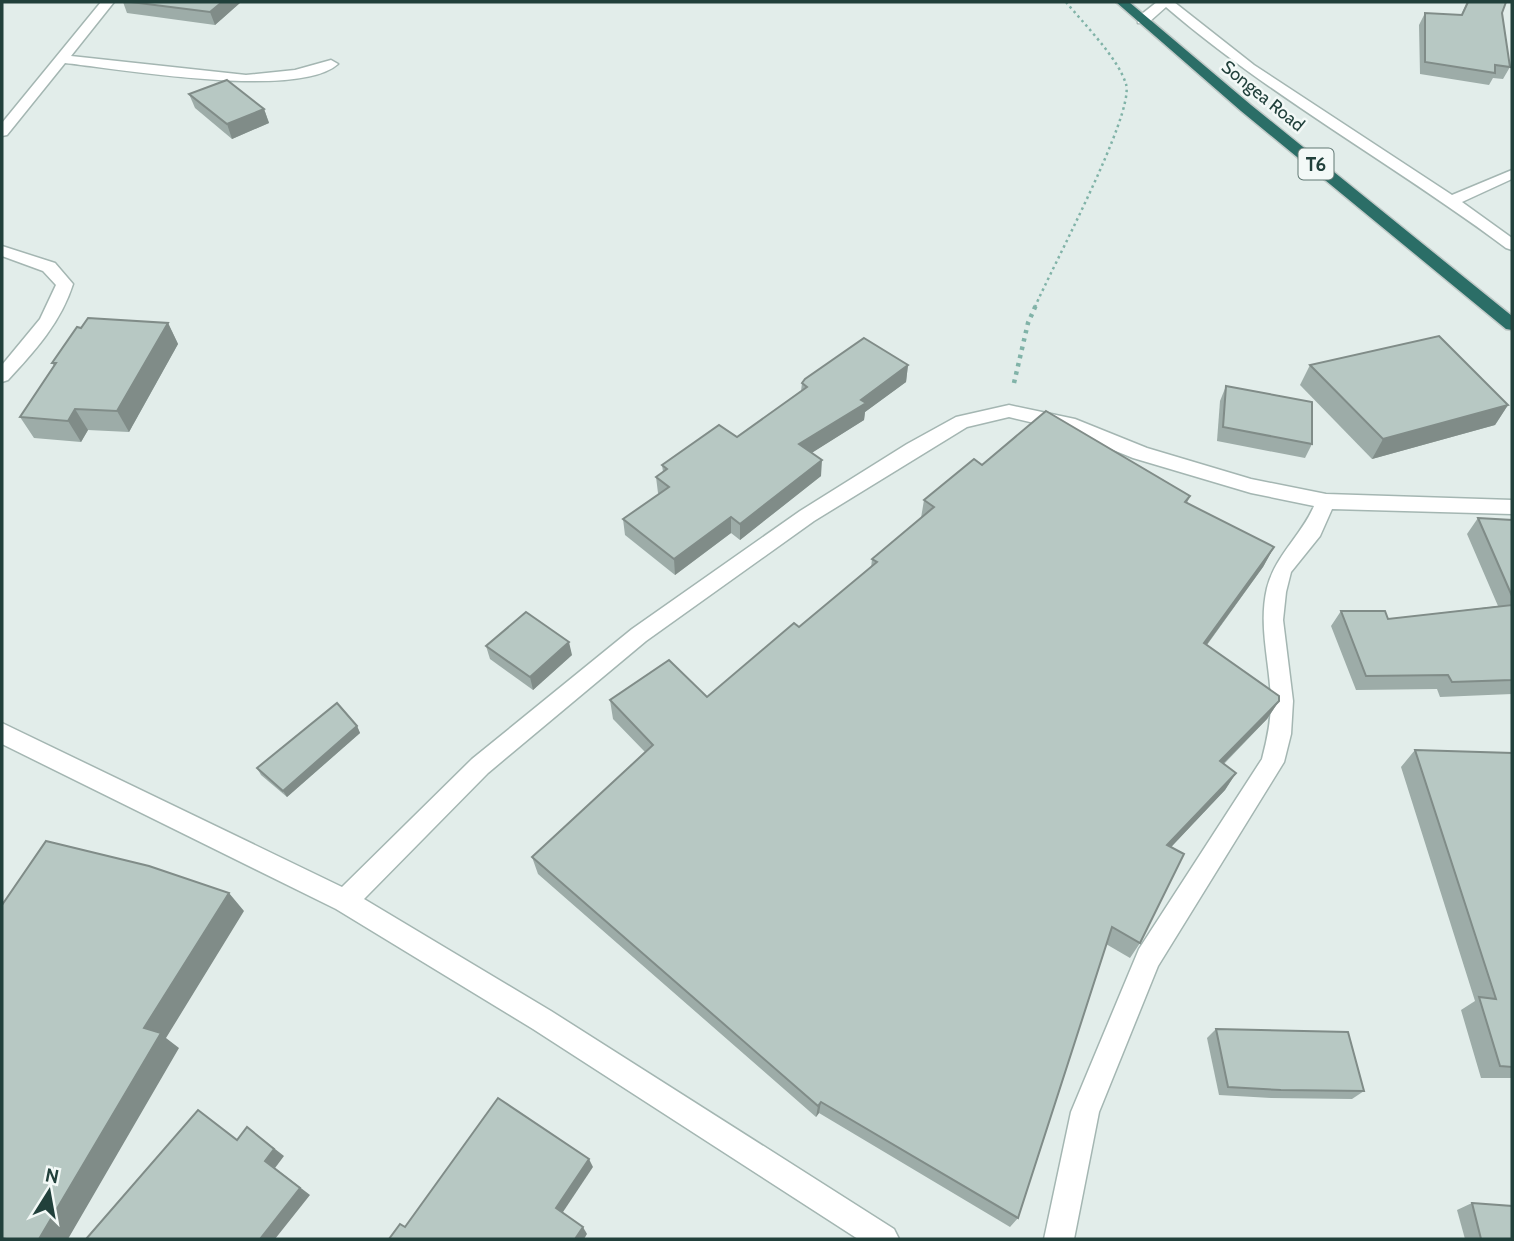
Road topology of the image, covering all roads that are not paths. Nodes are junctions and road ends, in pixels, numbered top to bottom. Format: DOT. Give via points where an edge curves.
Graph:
graph roads {
  1 [pos="108,2"];
  2 [pos="1122,2"];
  3 [pos="1165,2"];
  4 [pos="1143,20"];
  5 [pos="62,59"];
  6 [pos="331,64"];
  7 [pos="2,132"];
  8 [pos="1512,174"];
  9 [pos="1453,200"];
  10 [pos="1512,245"];
  11 [pos="2,251"];
  12 [pos="1512,325"];
  13 [pos="2,376"];
  14 [pos="1326,501"];
  15 [pos="1512,507"];
  16 [pos="2,733"];
  17 [pos="345,901"];
  18 [pos="884,1239"];
  19 [pos="1059,1239"];
  1 -- 5 [label="street"];
  2 -- 4 [label="highway, Songea Road / T6"];
  3 -- 4 [label="street"];
  3 -- 9 [label="street" via="1260,74"];
  4 -- 12 [label="highway, Songea Road / T6"];
  5 -- 6 [label="street" via="246,79 296,74"];
  5 -- 7 [label="street"];
  8 -- 9 [label="street"];
  9 -- 10 [label="street"];
  11 -- 13 [label="street" via="49,267 65,284 60,303 36,339"];
  14 -- 15 [label="street"];
  14 -- 17 [label="street" via="1251,486 1140,453 1068,424 1009,411 962,422 807,516 639,635 480,766"];
  14 -- 19 [label="street" via="1313,531 1282,569 1276,592 1273,620 1282,701 1273,762 1148,958 1085,1112"];
  16 -- 17 [label="street"];
  17 -- 18 [label="street"];
}
